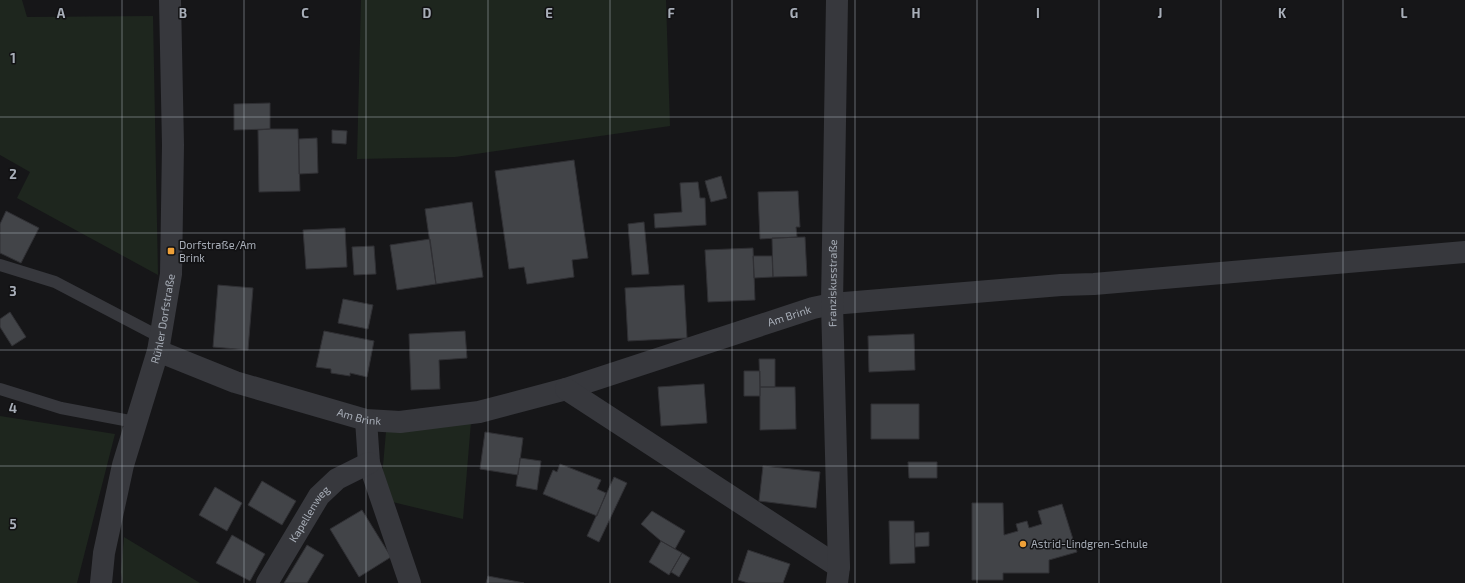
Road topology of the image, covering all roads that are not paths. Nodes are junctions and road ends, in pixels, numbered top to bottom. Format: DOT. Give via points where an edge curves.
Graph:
graph roads {
  1 [pos="170,0"];
  2 [pos="837,0"];
  3 [pos="1465,252"];
  4 [pos="0,265"];
  5 [pos="832,304"];
  6 [pos="159,344"];
  7 [pos="0,389"];
  8 [pos="566,389"];
  9 [pos="366,420"];
  10 [pos="135,422"];
  11 [pos="369,463"];
  12 [pos="838,575"];
  13 [pos="101,583"];
  14 [pos="267,583"];
  15 [pos="410,583"];
  1 -- 6 [label="street, Rühler Dorfstraße" via="171,274"];
  2 -- 5 [label="street, Franziskusstraße"];
  3 -- 5 [label="street, Am Brink"];
  4 -- 6 [label="lane" via="55,282"];
  5 -- 8 [label="street, Am Brink"];
  5 -- 12 [label="street, Franziskusstraße"];
  6 -- 9 [label="street, Am Brink" via="235,382"];
  6 -- 10 [label="street, Rühler Dorfstraße"];
  7 -- 10 [label="lane" via="61,408"];
  8 -- 9 [label="street, Am Brink" via="479,412 400,422"];
  8 -- 12 [label="street"];
  9 -- 11 [label="street"];
  10 -- 13 [label="street, Rühler Dorfstraße" via="104,553"];
  11 -- 14 [label="street, Kapellenweg" via="337,479 319,496"];
  11 -- 15 [label="street"];
}
